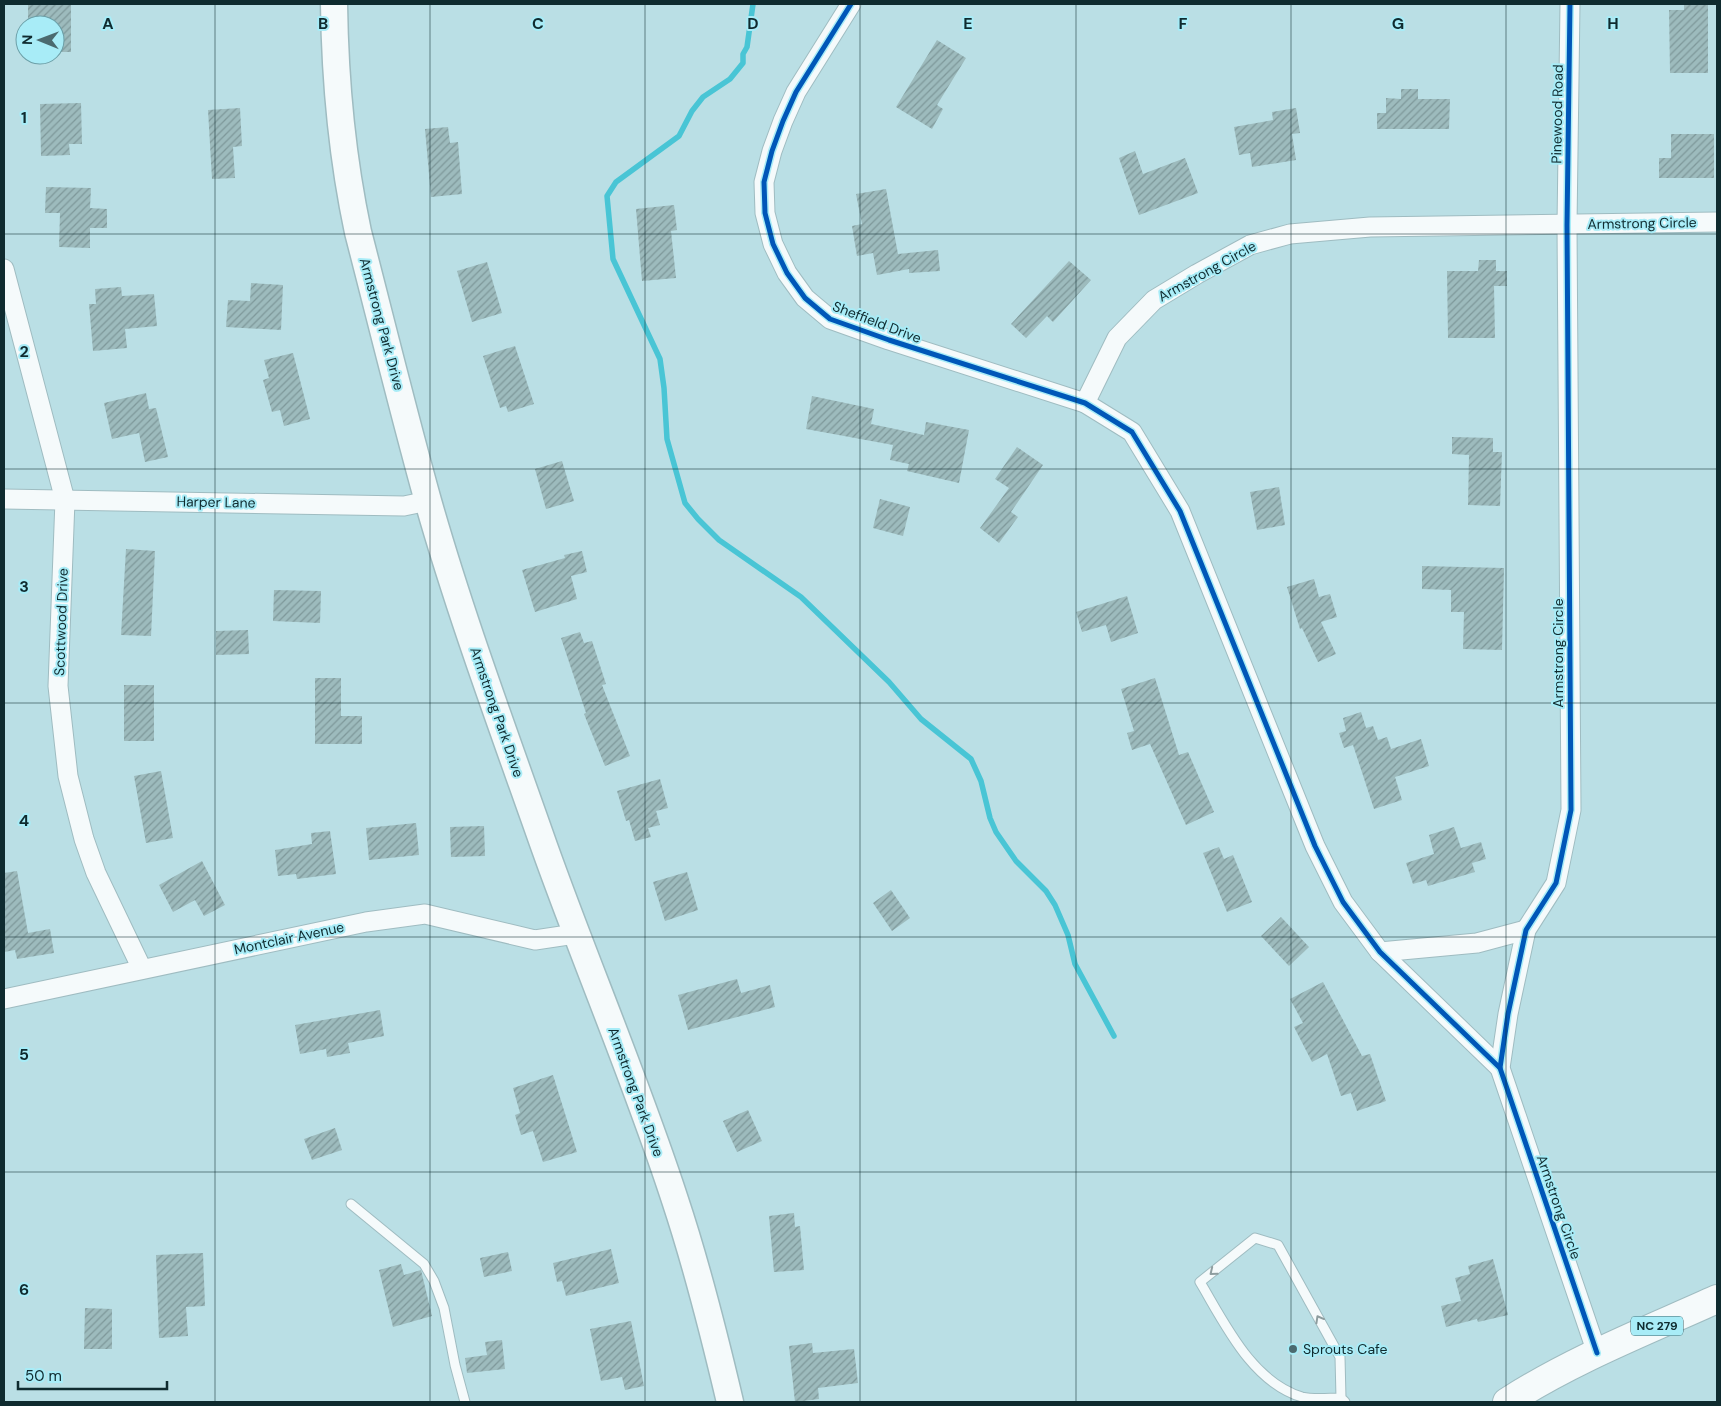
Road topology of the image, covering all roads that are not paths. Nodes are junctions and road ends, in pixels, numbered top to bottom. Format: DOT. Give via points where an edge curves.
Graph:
graph roads {
  1 [pos="334,4"];
  2 [pos="851,4"];
  3 [pos="1570,4"];
  4 [pos="1717,222"];
  5 [pos="1567,225"];
  6 [pos="4,269"];
  7 [pos="1085,402"];
  8 [pos="4,499"];
  9 [pos="65,500"];
  10 [pos="428,501"];
  11 [pos="1526,930"];
  12 [pos="575,934"];
  13 [pos="1380,952"];
  14 [pos="142,969"];
  15 [pos="4,999"];
  16 [pos="1500,1068"];
  17 [pos="351,1204"];
  18 [pos="1717,1299"];
  19 [pos="1597,1353"];
  20 [pos="1343,1400"];
  21 [pos="465,1402"];
  22 [pos="730,1402"];
  23 [pos="1507,1402"];
  1 -- 10 [label="main road, Armstrong Park Drive" via="334,52 350,196"];
  2 -- 7 [label="street, Sheffield Drive" via="796,92 780,129 764,182 765,213 773,244 787,273 805,298 830,318"];
  3 -- 5 [label="street, Pinewood Road"];
  4 -- 5 [label="street, Armstrong Circle"];
  5 -- 7 [label="street, Armstrong Circle" via="1370,227 1290,234 1250,245 1154,300 1117,338"];
  5 -- 11 [label="street, Armstrong Circle" via="1571,810 1556,883"];
  6 -- 9 [label="street, Scottwood Drive"];
  7 -- 13 [label="street, Armstrong Circle" via="1132,432 1180,511 1316,846 1343,902"];
  8 -- 9 [label="street, Harper Lane"];
  9 -- 10 [label="street, Harper Lane" via="404,506"];
  9 -- 14 [label="street, Scottwood Drive" via="58,686 68,776 96,873"];
  10 -- 12 [label="main road, Armstrong Park Drive" via="481,668"];
  11 -- 13 [label="street" via="1477,943"];
  11 -- 16 [label="street, Armstrong Circle"];
  12 -- 14 [label="street, Montclair Avenue" via="535,940 425,914 366,922"];
  12 -- 22 [label="main road, Armstrong Park Drive" via="674,1196"];
  13 -- 16 [label="street, Armstrong Circle"];
  14 -- 15 [label="street, Montclair Avenue"];
  16 -- 19 [label="street, Armstrong Circle"];
  17 -- 21 [label="lane" via="424,1264 434,1281 444,1308"];
  18 -- 19 [label="main road, NC 279"];
  19 -- 23 [label="main road, NC 279"];
  20 -- 20 [label="lane, one-way" via="1340,1357 1278,1245 1255,1238 1200,1282 1239,1347 1276,1385 1304,1397"];
}
